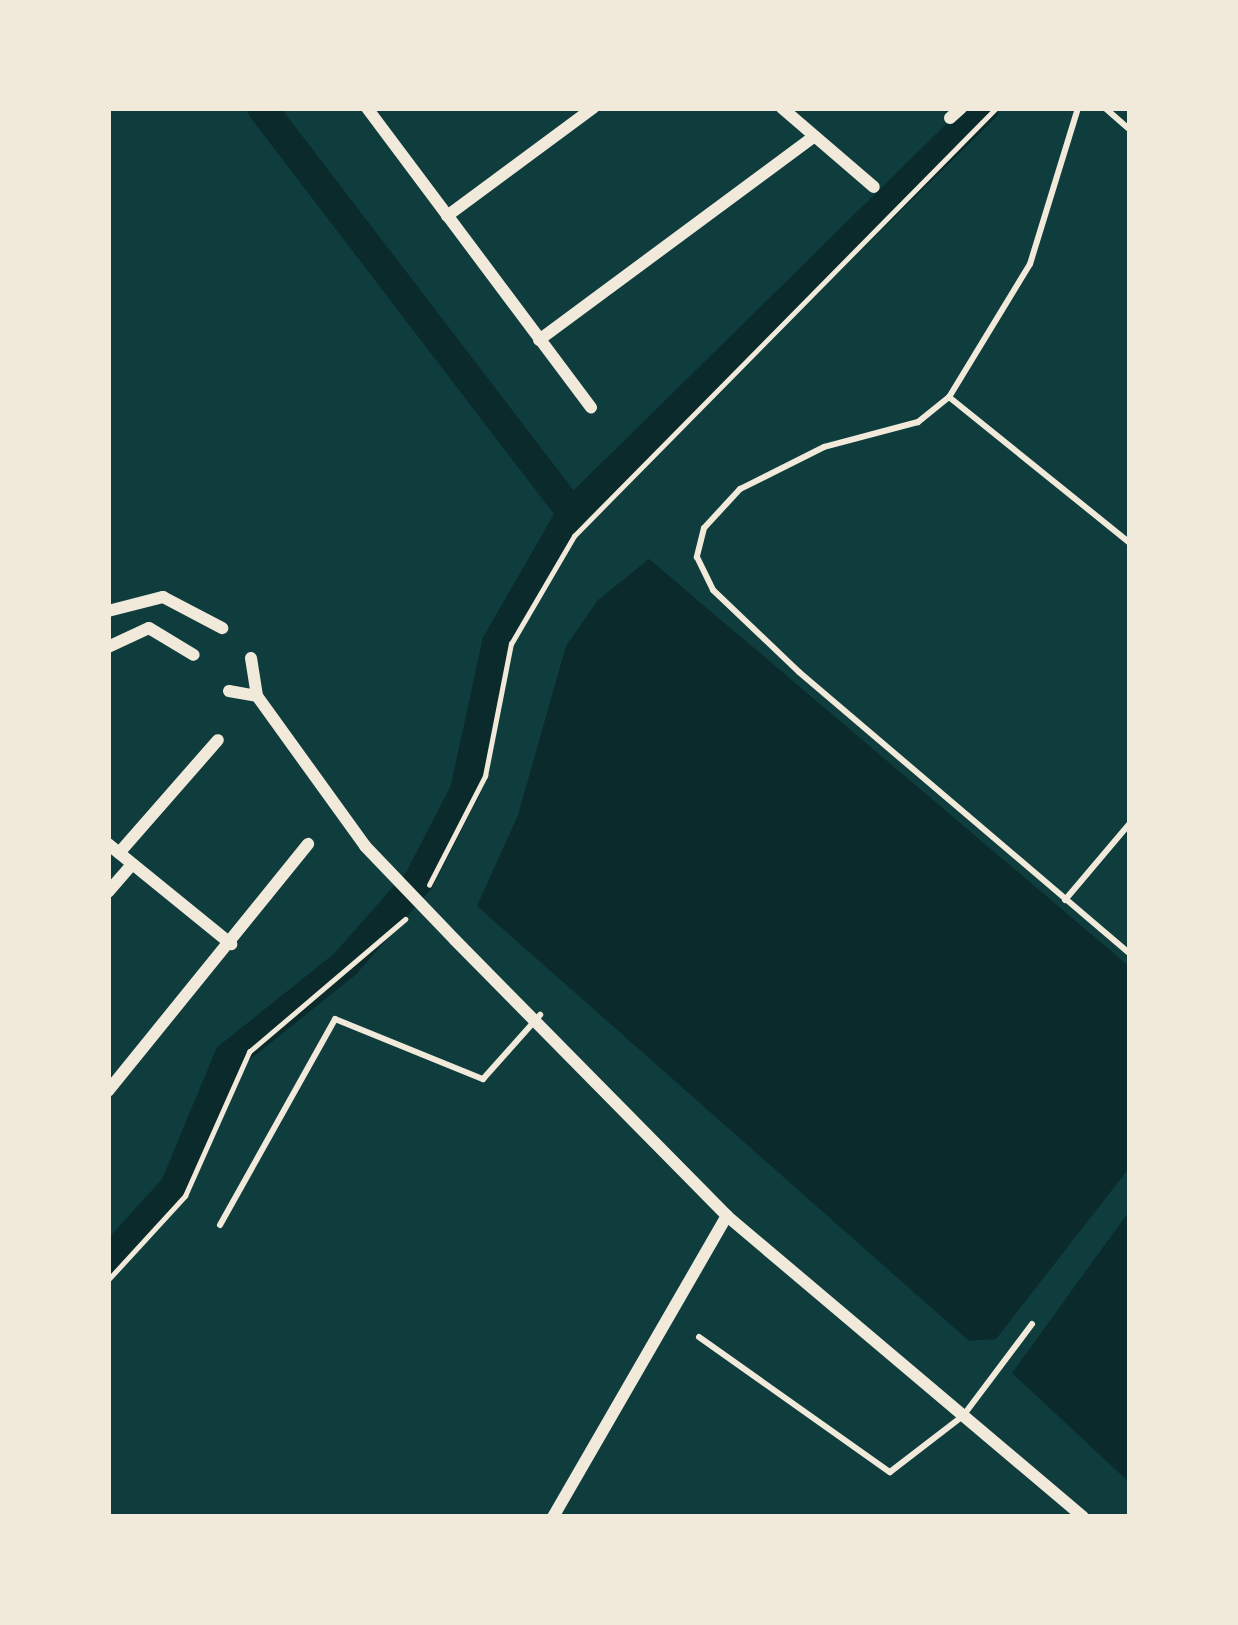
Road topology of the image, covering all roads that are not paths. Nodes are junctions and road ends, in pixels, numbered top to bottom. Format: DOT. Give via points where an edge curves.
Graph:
graph roads {
  1 [pos="367,108"];
  2 [pos="593,108"];
  3 [pos="782,108"];
  4 [pos="1078,108"];
  5 [pos="1105,108"];
  6 [pos="1130,130"];
  7 [pos="813,137"];
  8 [pos="874,187"];
  9 [pos="447,216"];
  10 [pos="539,340"];
  11 [pos="949,398"];
  12 [pos="591,407"];
  13 [pos="1130,543"];
  14 [pos="108,611"];
  15 [pos="222,628"];
  16 [pos="108,647"];
  17 [pos="194,655"];
  18 [pos="251,658"];
  19 [pos="229,691"];
  20 [pos="257,696"];
  21 [pos="218,740"];
  22 [pos="1130,823"];
  23 [pos="308,844"];
  24 [pos="113,849"];
  25 [pos="132,864"];
  26 [pos="108,892"];
  27 [pos="1065,900"];
  28 [pos="231,944"];
  29 [pos="1130,954"];
  30 [pos="540,1015"];
  31 [pos="108,1091"];
  32 [pos="727,1216"];
  33 [pos="220,1225"];
  34 [pos="1031,1324"];
  35 [pos="699,1337"];
  36 [pos="963,1416"];
  37 [pos="553,1517"];
  38 [pos="1083,1517"];
  1 -- 9 [label="street"];
  2 -- 9 [label="street"];
  3 -- 7 [label="street"];
  4 -- 11 [label="lane" via="1030,264"];
  5 -- 6 [label="lane"];
  7 -- 8 [label="street"];
  7 -- 10 [label="street"];
  9 -- 10 [label="street"];
  10 -- 12 [label="street"];
  11 -- 13 [label="lane"];
  11 -- 27 [label="lane" via="917,422 824,448 740,489 704,528 697,557 712,590 782,656"];
  14 -- 15 [label="street" via="163,598"];
  16 -- 17 [label="street" via="149,628"];
  18 -- 20 [label="street"];
  19 -- 20 [label="street"];
  20 -- 30 [label="street" via="365,846"];
  21 -- 24 [label="street"];
  22 -- 27 [label="lane"];
  23 -- 28 [label="street"];
  24 -- 25 [label="street"];
  25 -- 26 [label="street"];
  25 -- 28 [label="street"];
  27 -- 29 [label="lane"];
  28 -- 31 [label="street"];
  30 -- 32 [label="street"];
  30 -- 33 [label="lane" via="483,1079 334,1019"];
  32 -- 36 [label="street"];
  32 -- 37 [label="street"];
  34 -- 36 [label="lane"];
  35 -- 36 [label="lane" via="890,1472"];
  36 -- 38 [label="street"];
}
